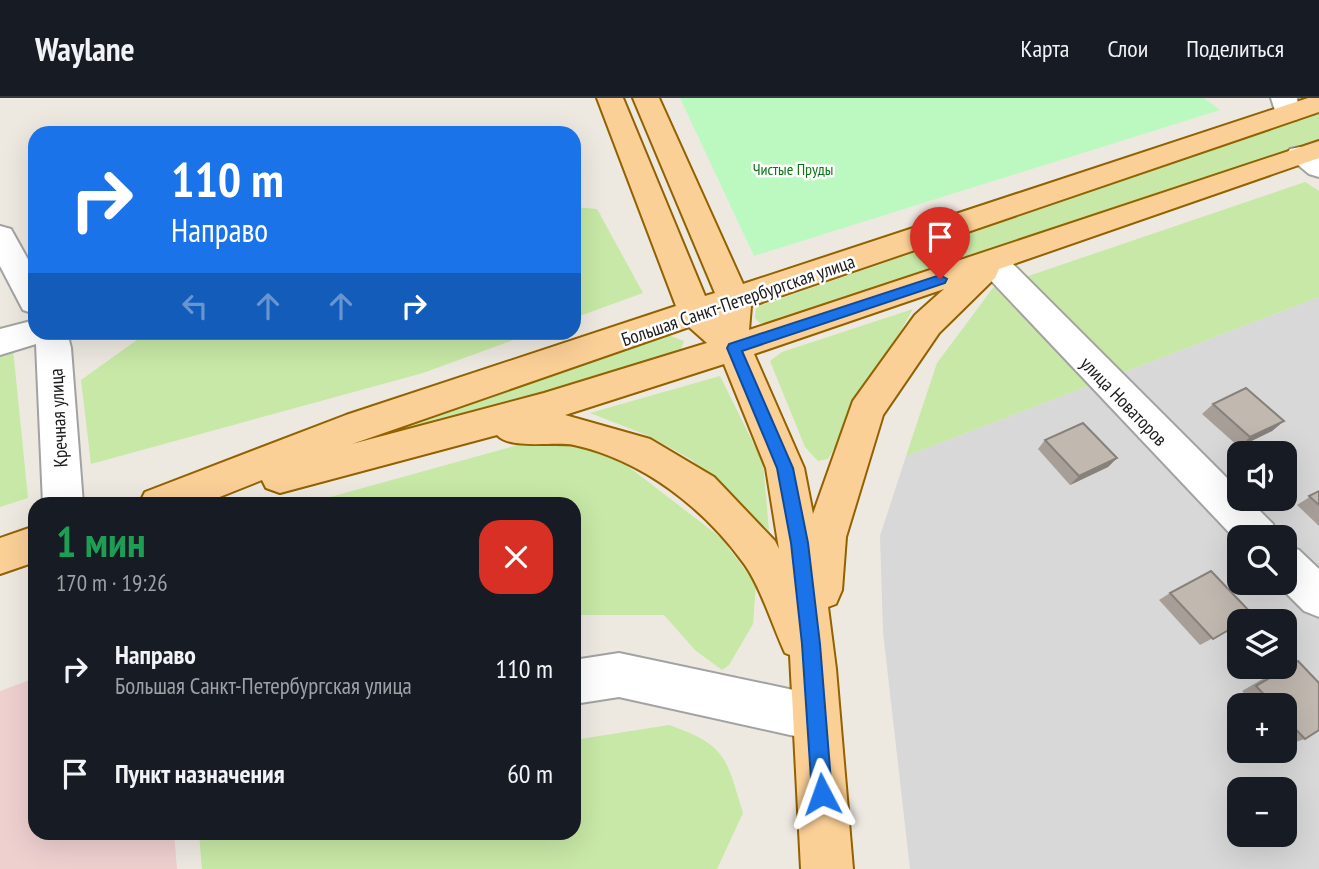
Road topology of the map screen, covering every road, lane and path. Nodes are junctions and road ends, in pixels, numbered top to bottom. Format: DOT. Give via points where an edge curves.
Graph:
graph roads {
  1 [pos="610,98"];
  2 [pos="646,98"];
  3 [pos="1319,103"];
  4 [pos="1285,106"];
  5 [pos="1313,158"];
  6 [pos="15,245"];
  7 [pos="992,262"];
  8 [pos="28,282"];
  9 [pos="735,301"];
  10 [pos="696,314"];
  11 [pos="28,334"];
  12 [pos="52,340"];
  13 [pos="0,342"];
  14 [pos="734,348"];
  15 [pos="478,428"];
  16 [pos="63,497"];
  17 [pos="179,497"];
  18 [pos="192,497"];
  19 [pos="1247,525"];
  20 [pos="28,546"];
  21 [pos="0,556"];
  22 [pos="1297,576"];
  23 [pos="1319,597"];
  24 [pos="814,669"];
  25 [pos="581,681"];
  26 [pos="817,718"];
  27 [pos="827,869"];
  1 -- 10 [label="main road"];
  2 -- 9 [label="main road"];
  3 -- 4 [label="main road, Большая Санкт-Петербургская улица"];
  4 -- 9 [label="main road, Большая Санкт-Петербургская улица"];
  5 -- 7 [label="main road, Большая Санкт-Петербургская улица"];
  6 -- 8 [label="street"];
  7 -- 14 [label="main road, Большая Санкт-Петербургская улица"];
  7 -- 19 [label="street, улица Новаторов"];
  7 -- 24 [label="main road" via="927,324 866,411 826,537"];
  9 -- 10 [label="main road, Большая Санкт-Петербургская улица"];
  9 -- 14 [label="main road"];
  10 -- 14 [label="main road"];
  10 -- 17 [label="main road, Большая Санкт-Петербургская улица" via="359,425"];
  11 -- 13 [label="street"];
  12 -- 16 [label="street, Кречная улица"];
  14 -- 15 [label="main road, Большая Санкт-Петербургская улица"];
  14 -- 24 [label="main road" via="785,468"];
  15 -- 18 [label="main road, Большая Санкт-Петербургская улица"];
  15 -- 24 [label="main road" via="573,430 637,450 700,489 761,554"];
  20 -- 21 [label="main road"];
  22 -- 23 [label="street"];
  24 -- 26 [label="main road"];
  25 -- 26 [label="street" via="619,675"];
  26 -- 27 [label="main road"];
}
